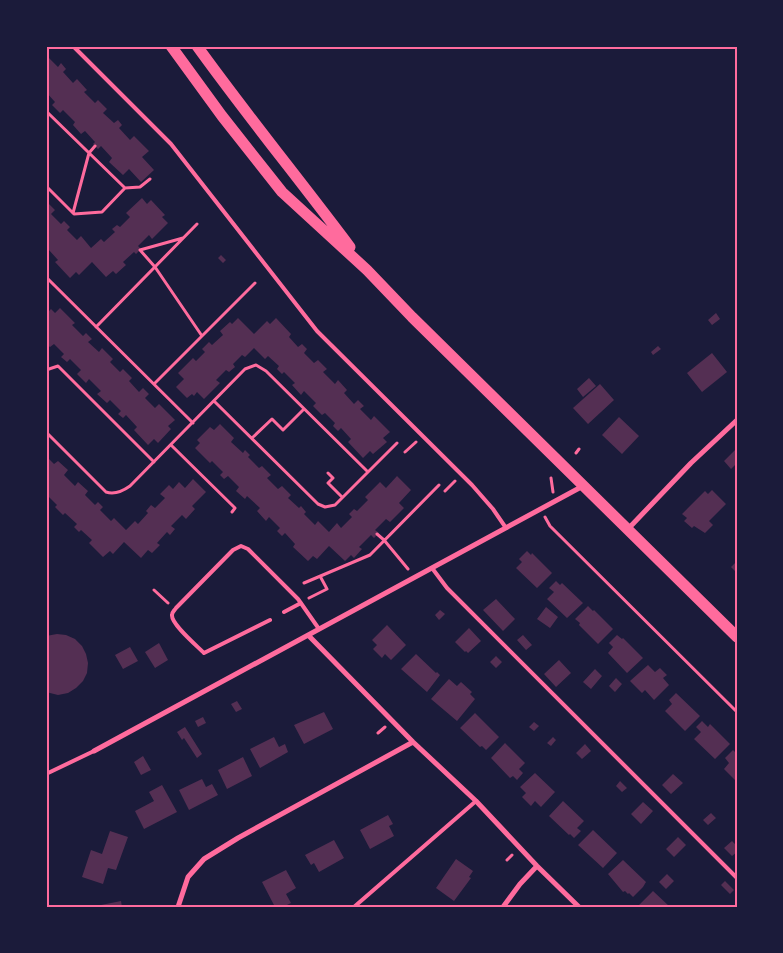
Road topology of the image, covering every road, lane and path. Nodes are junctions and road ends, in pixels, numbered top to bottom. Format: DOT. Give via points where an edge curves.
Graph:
graph roads {
  1 [pos="73,46"];
  2 [pos="171,46"];
  3 [pos="196,46"];
  4 [pos="46,110"];
  5 [pos="95,146"];
  6 [pos="89,153"];
  7 [pos="150,179"];
  8 [pos="46,186"];
  9 [pos="125,188"];
  10 [pos="73,213"];
  11 [pos="197,224"];
  12 [pos="183,238"];
  13 [pos="155,268"];
  14 [pos="367,270"];
  15 [pos="46,277"];
  16 [pos="255,283"];
  17 [pos="96,327"];
  18 [pos="202,336"];
  19 [pos="46,370"];
  20 [pos="154,384"];
  21 [pos="214,401"];
  22 [pos="304,409"];
  23 [pos="737,420"];
  24 [pos="193,422"];
  25 [pos="46,432"];
  26 [pos="252,438"];
  27 [pos="418,440"];
  28 [pos="397,443"];
  29 [pos="171,445"];
  30 [pos="579,449"];
  31 [pos="406,452"];
  32 [pos="576,453"];
  33 [pos="154,462"];
  34 [pos="368,472"];
  35 [pos="328,473"];
  36 [pos="458,479"];
  37 [pos="439,485"];
  38 [pos="583,485"];
  39 [pos="445,491"];
  40 [pos="342,498"];
  41 [pos="232,512"];
  42 [pos="546,519"];
  43 [pos="506,528"];
  44 [pos="628,529"];
  45 [pos="377,534"];
  46 [pos="384,540"];
  47 [pos="406,566"];
  48 [pos="432,568"];
  49 [pos="320,576"];
  50 [pos="304,583"];
  51 [pos="154,590"];
  52 [pos="312,597"];
  53 [pos="301,603"];
  54 [pos="174,610"];
  55 [pos="284,612"];
  56 [pos="270,620"];
  57 [pos="319,630"];
  58 [pos="309,636"];
  59 [pos="737,637"];
  60 [pos="737,712"];
  61 [pos="413,742"];
  62 [pos="94,750"];
  63 [pos="46,774"];
  64 [pos="476,801"];
  65 [pos="513,855"];
  66 [pos="507,860"];
  67 [pos="537,866"];
  68 [pos="737,878"];
  69 [pos="178,907"];
  70 [pos="354,907"];
  71 [pos="503,907"];
  72 [pos="578,907"];
  1 -- 43 [label="lane" via="171,144 316,331 472,485"];
  2 -- 14 [label="main road" via="282,192"];
  3 -- 14 [label="main road"];
  4 -- 6 [label="path"];
  5 -- 6 [label="path"];
  6 -- 9 [label="path"];
  6 -- 10 [label="path"];
  7 -- 9 [label="path" via="140,187"];
  8 -- 10 [label="path"];
  9 -- 10 [label="path" via="102,212"];
  11 -- 12 [label="path"];
  12 -- 13 [label="path"];
  12 -- 13 [label="path" via="140,250"];
  13 -- 17 [label="path"];
  13 -- 18 [label="path"];
  14 -- 38 [label="main road"];
  15 -- 17 [label="path"];
  16 -- 18 [label="path"];
  17 -- 20 [label="path"];
  18 -- 20 [label="path"];
  19 -- 33 [label="path" via="58,366"];
  20 -- 24 [label="path"];
  21 -- 22 [label="path" via="245,369 256,366 266,371"];
  21 -- 24 [label="path"];
  21 -- 26 [label="path"];
  22 -- 26 [label="path" via="283,430 272,419"];
  22 -- 34 [label="path"];
  23 -- 44 [label="street"];
  24 -- 29 [label="path"];
  25 -- 33 [label="path" via="111,494 127,488"];
  26 -- 40 [label="path" via="318,504 332,507"];
  27 -- 31 [label="path"];
  28 -- 34 [label="path"];
  29 -- 33 [label="path"];
  29 -- 41 [label="path" via="235,508"];
  30 -- 32 [label="path"];
  34 -- 40 [label="path"];
  35 -- 40 [label="path" via="333,478 328,483"];
  36 -- 39 [label="path"];
  37 -- 46 [label="path"];
  38 -- 43 [label="street"];
  38 -- 44 [label="main road"];
  42 -- 60 [label="path"];
  43 -- 48 [label="street"];
  44 -- 59 [label="main road"];
  45 -- 46 [label="path"];
  46 -- 47 [label="path"];
  46 -- 49 [label="path" via="370,555"];
  48 -- 57 [label="street"];
  48 -- 68 [label="lane" via="447,588"];
  49 -- 50 [label="path"];
  49 -- 52 [label="path" via="327,588"];
  51 -- 54 [label="path"];
  53 -- 54 [label="lane" via="248,549 241,546 232,550"];
  53 -- 55 [label="lane"];
  53 -- 57 [label="lane"];
  54 -- 56 [label="lane" via="173,621 204,653"];
  57 -- 58 [label="street"];
  58 -- 61 [label="street"];
  58 -- 62 [label="street"];
  61 -- 64 [label="street"];
  61 -- 69 [label="street" via="204,859 188,877"];
  62 -- 63 [label="lane"];
  64 -- 67 [label="street"];
  64 -- 70 [label="lane"];
  65 -- 66 [label="path"];
  67 -- 71 [label="street"];
  67 -- 72 [label="street"];
}
